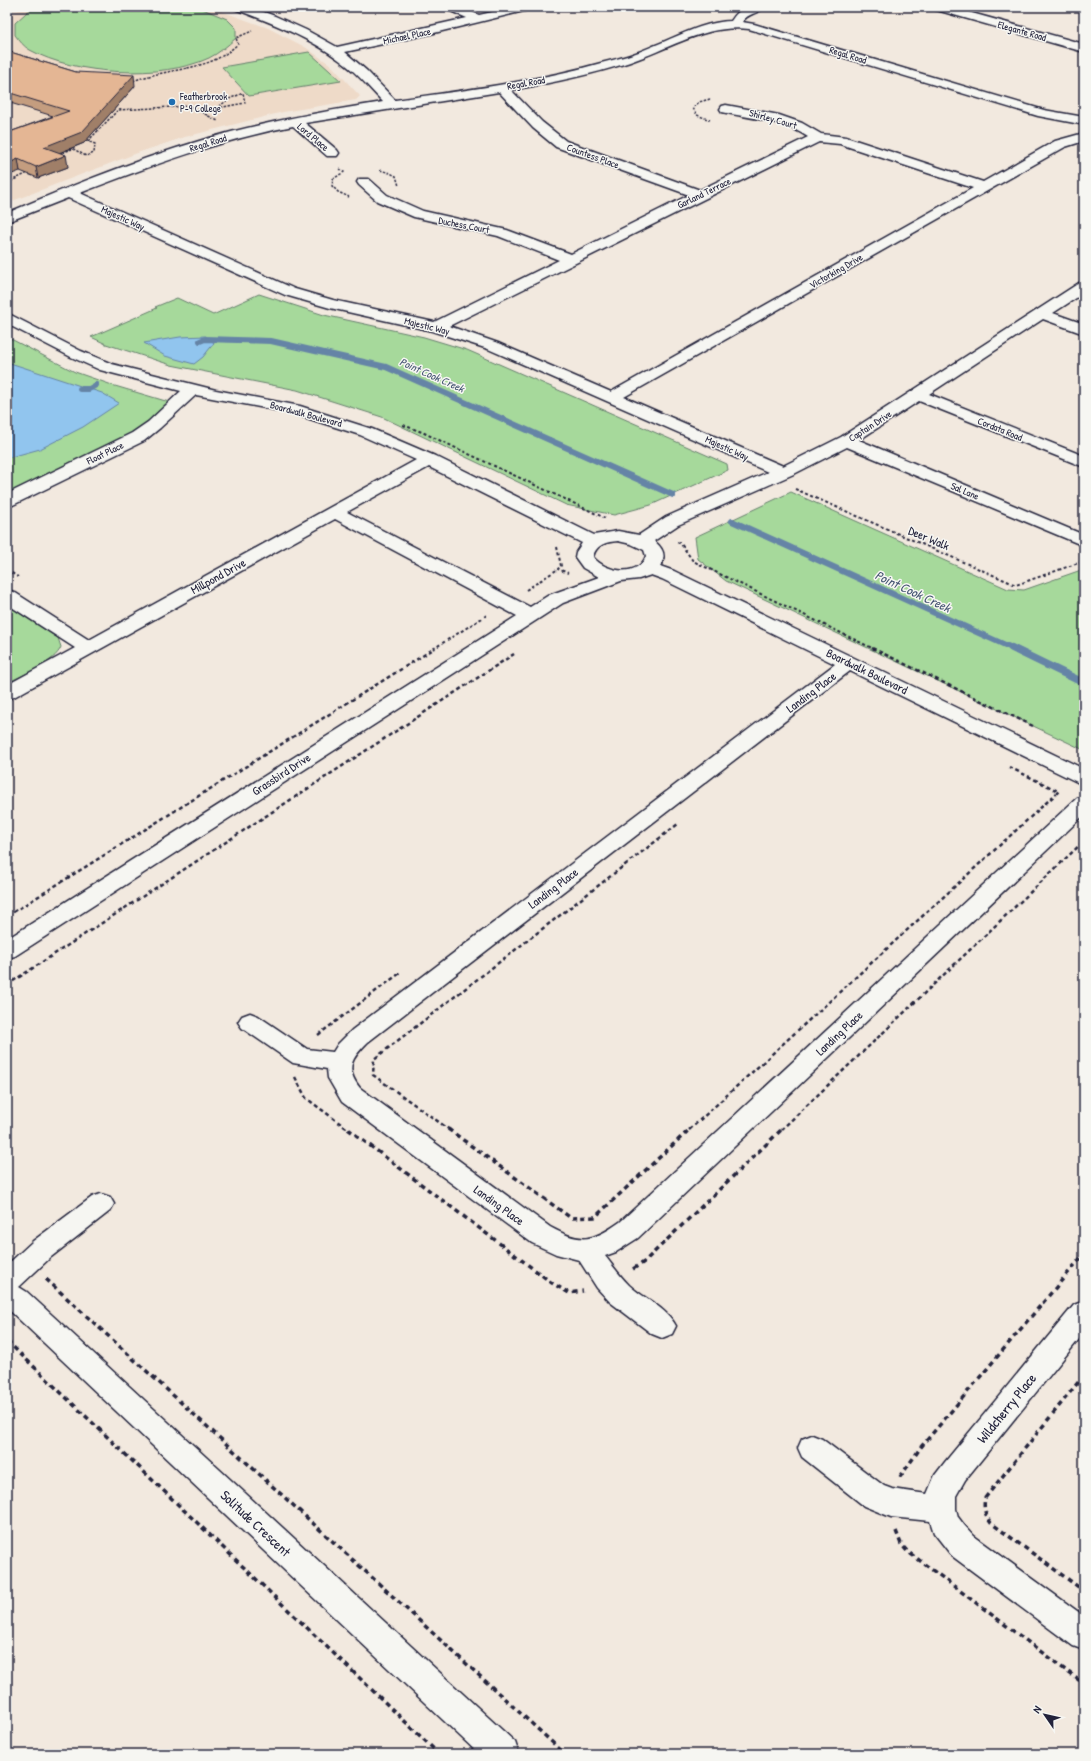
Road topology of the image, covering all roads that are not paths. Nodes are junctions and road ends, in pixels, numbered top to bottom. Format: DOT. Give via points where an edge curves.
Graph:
graph roads {
  1 [pos="239,7"];
  2 [pos="450,7"];
  3 [pos="528,7"];
  4 [pos="758,7"];
  5 [pos="937,7"];
  6 [pos="478,19"];
  7 [pos="735,24"];
  8 [pos="1084,48"];
  9 [pos="335,51"];
  10 [pos="502,88"];
  11 [pos="392,105"];
  12 [pos="726,110"];
  13 [pos="295,121"];
  14 [pos="1078,126"];
  15 [pos="1084,137"];
  16 [pos="818,138"];
  17 [pos="1060,144"];
  18 [pos="332,153"];
  19 [pos="364,182"];
  20 [pos="985,187"];
  21 [pos="68,193"];
  22 [pos="701,195"];
  23 [pos="7,218"];
  24 [pos="570,259"];
  25 [pos="1084,286"];
  26 [pos="1042,314"];
  27 [pos="7,318"];
  28 [pos="436,327"];
  29 [pos="1084,329"];
  30 [pos="193,389"];
  31 [pos="917,395"];
  32 [pos="613,397"];
  33 [pos="847,441"];
  34 [pos="429,460"];
  35 [pos="1084,462"];
  36 [pos="775,475"];
  37 [pos="7,501"];
  38 [pos="334,512"];
  39 [pos="642,541"];
  40 [pos="1084,541"];
  41 [pos="594,542"];
  42 [pos="587,563"];
  43 [pos="649,568"];
  44 [pos="618,576"];
  45 [pos="7,596"];
  46 [pos="556,599"];
  47 [pos="530,615"];
  48 [pos="88,648"];
  49 [pos="850,662"];
  50 [pos="7,693"];
  51 [pos="1084,777"];
  52 [pos="1084,803"];
  53 [pos="7,950"];
  54 [pos="250,1022"];
  55 [pos="339,1062"];
  56 [pos="101,1204"];
  57 [pos="587,1250"];
  58 [pos="7,1282"];
  59 [pos="7,1294"];
  60 [pos="1084,1313"];
  61 [pos="662,1326"];
  62 [pos="812,1448"];
  63 [pos="941,1509"];
  64 [pos="1084,1635"];
  65 [pos="503,1754"];
  1 -- 9 [label="street" via="296,29"];
  2 -- 6 [label="street"];
  3 -- 6 [label="street, Michael Place"];
  4 -- 7 [label="street" via="742,13"];
  5 -- 8 [label="street, Elegante Road"];
  6 -- 9 [label="street, Michael Place"];
  7 -- 10 [label="street, Regal Road" via="711,26 654,50 595,69"];
  7 -- 14 [label="street, Regal Road" via="758,28"];
  9 -- 11 [label="street" via="358,68"];
  10 -- 11 [label="street, Regal Road"];
  10 -- 22 [label="street, Countess Place" via="561,144"];
  11 -- 13 [label="street, Regal Road"];
  12 -- 16 [label="street, Shirley Court" via="767,116 803,128"];
  13 -- 18 [label="street, Lord Place"];
  13 -- 21 [label="street, Regal Road" via="187,149"];
  14 -- 17 [label="street, Victorking Drive"];
  15 -- 17 [label="street, Victorking Drive"];
  16 -- 20 [label="street, Garland Terrace" via="841,140"];
  16 -- 22 [label="street, Garland Terrace"];
  17 -- 20 [label="street, Victorking Drive"];
  19 -- 24 [label="street, Duchess Court" via="382,198 419,214 502,233"];
  20 -- 32 [label="street, Victorking Drive"];
  21 -- 23 [label="street, Regal Road"];
  21 -- 28 [label="street, Majestic Way" via="290,292 330,304"];
  22 -- 24 [label="street, Garland Terrace"];
  24 -- 28 [label="street, Garland Terrace"];
  25 -- 26 [label="street, Captain Drive"];
  26 -- 29 [label="street"];
  26 -- 31 [label="street, Captain Drive"];
  27 -- 30 [label="street, Boardwalk Boulevard" via="106,367"];
  28 -- 32 [label="street, Majestic Way" via="493,346"];
  30 -- 34 [label="street, Boardwalk Boulevard" via="318,415 366,432"];
  30 -- 37 [label="street, Float Place" via="138,437"];
  31 -- 33 [label="street, Captain Drive"];
  31 -- 35 [label="street, Cordata Road"];
  32 -- 36 [label="street, Majestic Way"];
  33 -- 36 [label="street, Captain Drive"];
  33 -- 40 [label="street, Sal Lane"];
  34 -- 38 [label="street, Millpond Drive"];
  34 -- 41 [label="street, Boardwalk Boulevard"];
  36 -- 39 [label="street, Captain Drive" via="672,521"];
  38 -- 47 [label="street"];
  38 -- 48 [label="street, Millpond Drive"];
  39 -- 41 [label="street" via="618,536"];
  39 -- 43 [label="street" via="649,546 655,557"];
  41 -- 42 [label="street" via="584,552"];
  42 -- 44 [label="street" via="599,572"];
  42 -- 46 [label="street, Grassbird Drive"];
  43 -- 44 [label="street"];
  43 -- 49 [label="street, Boardwalk Boulevard"];
  44 -- 46 [label="street, Grassbird Drive"];
  45 -- 48 [label="street"];
  46 -- 47 [label="street, Grassbird Drive"];
  47 -- 53 [label="street, Grassbird Drive"];
  48 -- 50 [label="street, Millpond Drive"];
  49 -- 51 [label="street, Boardwalk Boulevard"];
  49 -- 55 [label="street, Landing Place" via="360,1036 342,1054"];
  52 -- 57 [label="street, Landing Place" via="629,1230 614,1242"];
  54 -- 55 [label="street" via="302,1057"];
  55 -- 57 [label="street, Landing Place" via="340,1080 351,1095 541,1235 574,1250"];
  56 -- 58 [label="street" via="50,1242"];
  57 -- 61 [label="street" via="620,1294"];
  59 -- 65 [label="street, Solitude Crescent" via="17,1300"];
  60 -- 63 [label="street, Wildcherry Place" via="955,1471 941,1496"];
  62 -- 63 [label="street" via="874,1496 891,1503"];
  63 -- 64 [label="street" via="945,1523 963,1546"];
}
